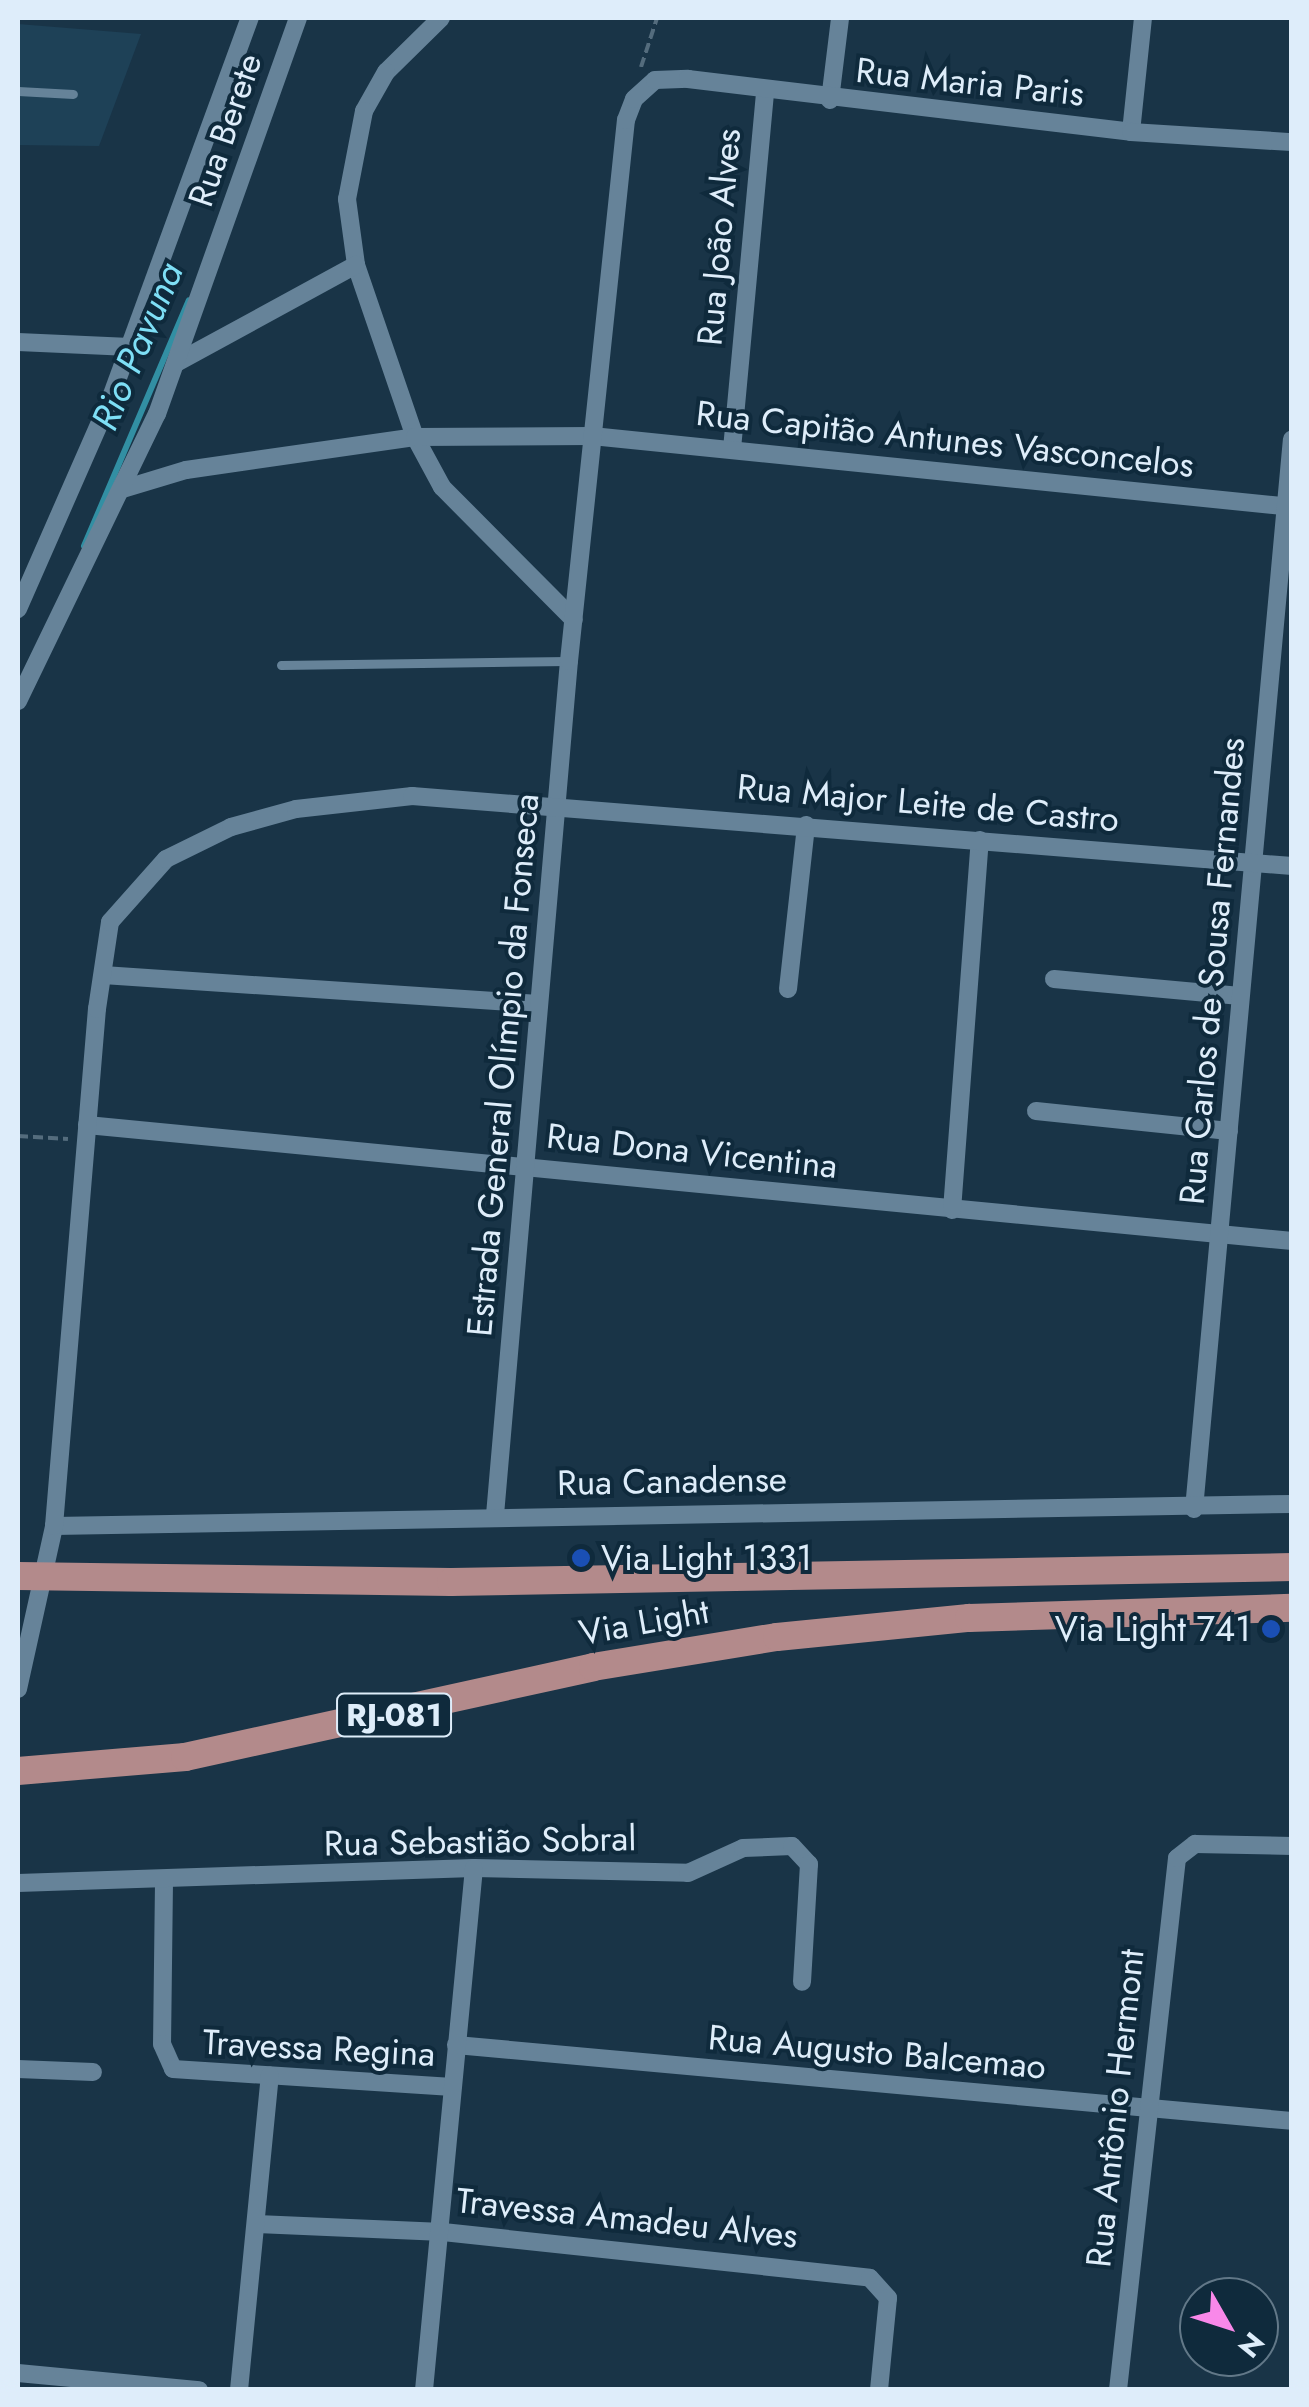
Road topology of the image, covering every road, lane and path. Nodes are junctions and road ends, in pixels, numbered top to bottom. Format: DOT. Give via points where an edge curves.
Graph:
graph roads {
  1 [pos="250,18"];
  2 [pos="298,18"];
  3 [pos="441,18"];
  4 [pos="658,18"];
  5 [pos="840,18"];
  6 [pos="1142,18"];
  7 [pos="644,86"];
  8 [pos="18,90"];
  9 [pos="765,91"];
  10 [pos="74,94"];
  11 [pos="830,100"];
  12 [pos="1132,132"];
  13 [pos="1292,142"];
  14 [pos="356,265"];
  15 [pos="18,342"];
  16 [pos="130,347"];
  17 [pos="176,362"];
  18 [pos="592,436"];
  19 [pos="415,438"];
  20 [pos="1292,438"];
  21 [pos="732,449"];
  22 [pos="122,489"];
  23 [pos="1289,507"];
  24 [pos="18,609"];
  25 [pos="574,620"];
  26 [pos="569,661"];
  27 [pos="281,665"];
  28 [pos="1270,688"];
  29 [pos="1292,690"];
  30 [pos="18,701"];
  31 [pos="558,805"];
  32 [pos="806,826"];
  33 [pos="980,840"];
  34 [pos="1254,863"];
  35 [pos="1292,866"];
  36 [pos="103,976"];
  37 [pos="1054,979"];
  38 [pos="788,990"];
  39 [pos="1240,996"];
  40 [pos="540,1004"];
  41 [pos="1036,1111"];
  42 [pos="1229,1131"];
  43 [pos="86,1132"];
  44 [pos="18,1136"];
  45 [pos="530,1168"];
  46 [pos="952,1210"];
  47 [pos="1220,1237"];
  48 [pos="1292,1241"];
  49 [pos="1292,1504"];
  50 [pos="1194,1509"];
  51 [pos="495,1516"];
  52 [pos="54,1526"];
  53 [pos="1292,1566"];
  54 [pos="18,1576"];
  55 [pos="1292,1608"];
  56 [pos="18,1689"];
  57 [pos="25,1771"];
  58 [pos="1292,1846"];
  59 [pos="474,1868"];
  60 [pos="164,1882"];
  61 [pos="18,1883"];
  62 [pos="802,1982"];
  63 [pos="456,2044"];
  64 [pos="18,2069"];
  65 [pos="93,2072"];
  66 [pos="270,2076"];
  67 [pos="452,2087"];
  68 [pos="1147,2111"];
  69 [pos="1292,2120"];
  70 [pos="257,2224"];
  71 [pos="443,2232"];
  72 [pos="18,2373"];
  73 [pos="199,2390"];
  74 [pos="239,2390"];
  75 [pos="424,2390"];
  76 [pos="880,2390"];
  77 [pos="1118,2390"];
  1 -- 16 [label="street, Rua Berete"];
  2 -- 17 [label="street, Rua Berete"];
  3 -- 14 [label="street" via="386,72 359,125 347,199"];
  4 -- 7 [label="path" via="643,50"];
  5 -- 11 [label="street"];
  6 -- 12 [label="street"];
  7 -- 9 [label="street, Rua Maria Paris" via="688,79"];
  7 -- 18 [label="street, Estrada General Olímpio da Fonseca" via="626,120"];
  8 -- 10 [label="lane"];
  9 -- 11 [label="street, Rua Maria Paris"];
  9 -- 21 [label="street, Rua João Alves"];
  11 -- 12 [label="street, Rua Maria Paris"];
  12 -- 13 [label="street, Rua Maria Paris"];
  14 -- 17 [label="street"];
  14 -- 19 [label="street"];
  15 -- 16 [label="street"];
  16 -- 24 [label="street, Rua Berete"];
  17 -- 22 [label="street, Rua Berete"];
  18 -- 19 [label="street, Rua Capitão Antunes Vasconcelos"];
  18 -- 21 [label="street, Rua Capitão Antunes Vasconcelos"];
  18 -- 25 [label="street, Estrada General Olímpio da Fonseca"];
  19 -- 22 [label="street, Rua Capitão Antunes Vasconcelos" via="186,470"];
  19 -- 25 [label="street" via="453,504"];
  20 -- 23 [label="street, Rua Carlos de Sousa Fernandes"];
  21 -- 23 [label="street, Rua Capitão Antunes Vasconcelos"];
  22 -- 30 [label="street, Rua Berete"];
  23 -- 28 [label="street, Rua Carlos de Sousa Fernandes"];
  25 -- 26 [label="street, Estrada General Olímpio da Fonseca"];
  26 -- 27 [label="lane"];
  26 -- 31 [label="street, Estrada General Olímpio da Fonseca"];
  28 -- 29 [label="street"];
  28 -- 34 [label="street, Rua Carlos de Sousa Fernandes"];
  31 -- 32 [label="street, Rua Major Leite de Castro"];
  31 -- 36 [label="street, Rua Major Leite de Castro" via="466,796 352,799 231,827 166,859 122,903 110,922"];
  31 -- 40 [label="street, Estrada General Olímpio da Fonseca"];
  32 -- 33 [label="street, Rua Major Leite de Castro"];
  32 -- 38 [label="street"];
  33 -- 34 [label="street, Rua Major Leite de Castro"];
  33 -- 46 [label="street"];
  34 -- 35 [label="street, Rua Major Leite de Castro"];
  34 -- 39 [label="street, Rua Carlos de Sousa Fernandes"];
  36 -- 40 [label="street"];
  36 -- 43 [label="street, Rua Major Leite de Castro"];
  37 -- 39 [label="street"];
  39 -- 42 [label="street, Rua Carlos de Sousa Fernandes"];
  40 -- 45 [label="street, Estrada General Olímpio da Fonseca"];
  41 -- 42 [label="street"];
  42 -- 47 [label="street, Rua Carlos de Sousa Fernandes"];
  43 -- 44 [label="path"];
  43 -- 45 [label="street, Rua Dona Vicentina"];
  43 -- 52 [label="street, Rua Major Leite de Castro"];
  45 -- 46 [label="street, Rua Dona Vicentina"];
  45 -- 51 [label="street, Estrada General Olímpio da Fonseca"];
  46 -- 47 [label="street, Rua Dona Vicentina"];
  47 -- 48 [label="street, Rua Dona Vicentina"];
  47 -- 50 [label="street, Rua Carlos de Sousa Fernandes"];
  49 -- 50 [label="street, Rua Canadense"];
  50 -- 51 [label="street, Rua Canadense"];
  51 -- 52 [label="street, Rua Canadense"];
  52 -- 56 [label="street, Rua Major Leite de Castro"];
  53 -- 54 [label="main road, Via Light" via="470,1582"];
  55 -- 57 [label="main road, Via Light / RJ-081" via="969,1618 777,1637 593,1667 185,1757"];
  58 -- 68 [label="street, Rua Antônio Hermont" via="1196,1844 1182,1851 1174,1869"];
  59 -- 60 [label="street, Rua Sebastião Sobral"];
  59 -- 62 [label="street, Rua Sebastião Sobral" via="688,1873 743,1848 792,1846 808,1864"];
  59 -- 63 [label="street"];
  60 -- 61 [label="street, Rua Sebastião Sobral"];
  60 -- 66 [label="street, Travessa Regina" via="162,2044 168,2062 182,2074"];
  63 -- 67 [label="street"];
  63 -- 68 [label="street, Rua Augusto Balcemao"];
  64 -- 65 [label="street"];
  66 -- 67 [label="street, Travessa Regina"];
  66 -- 70 [label="street"];
  67 -- 71 [label="street"];
  68 -- 69 [label="street, Rua Augusto Balcemao"];
  68 -- 77 [label="street, Rua Antônio Hermont"];
  70 -- 71 [label="street, Travessa Amadeu Alves"];
  70 -- 74 [label="street"];
  71 -- 75 [label="street"];
  71 -- 76 [label="street, Travessa Amadeu Alves" via="870,2278 888,2298"];
  72 -- 73 [label="street"];
}
